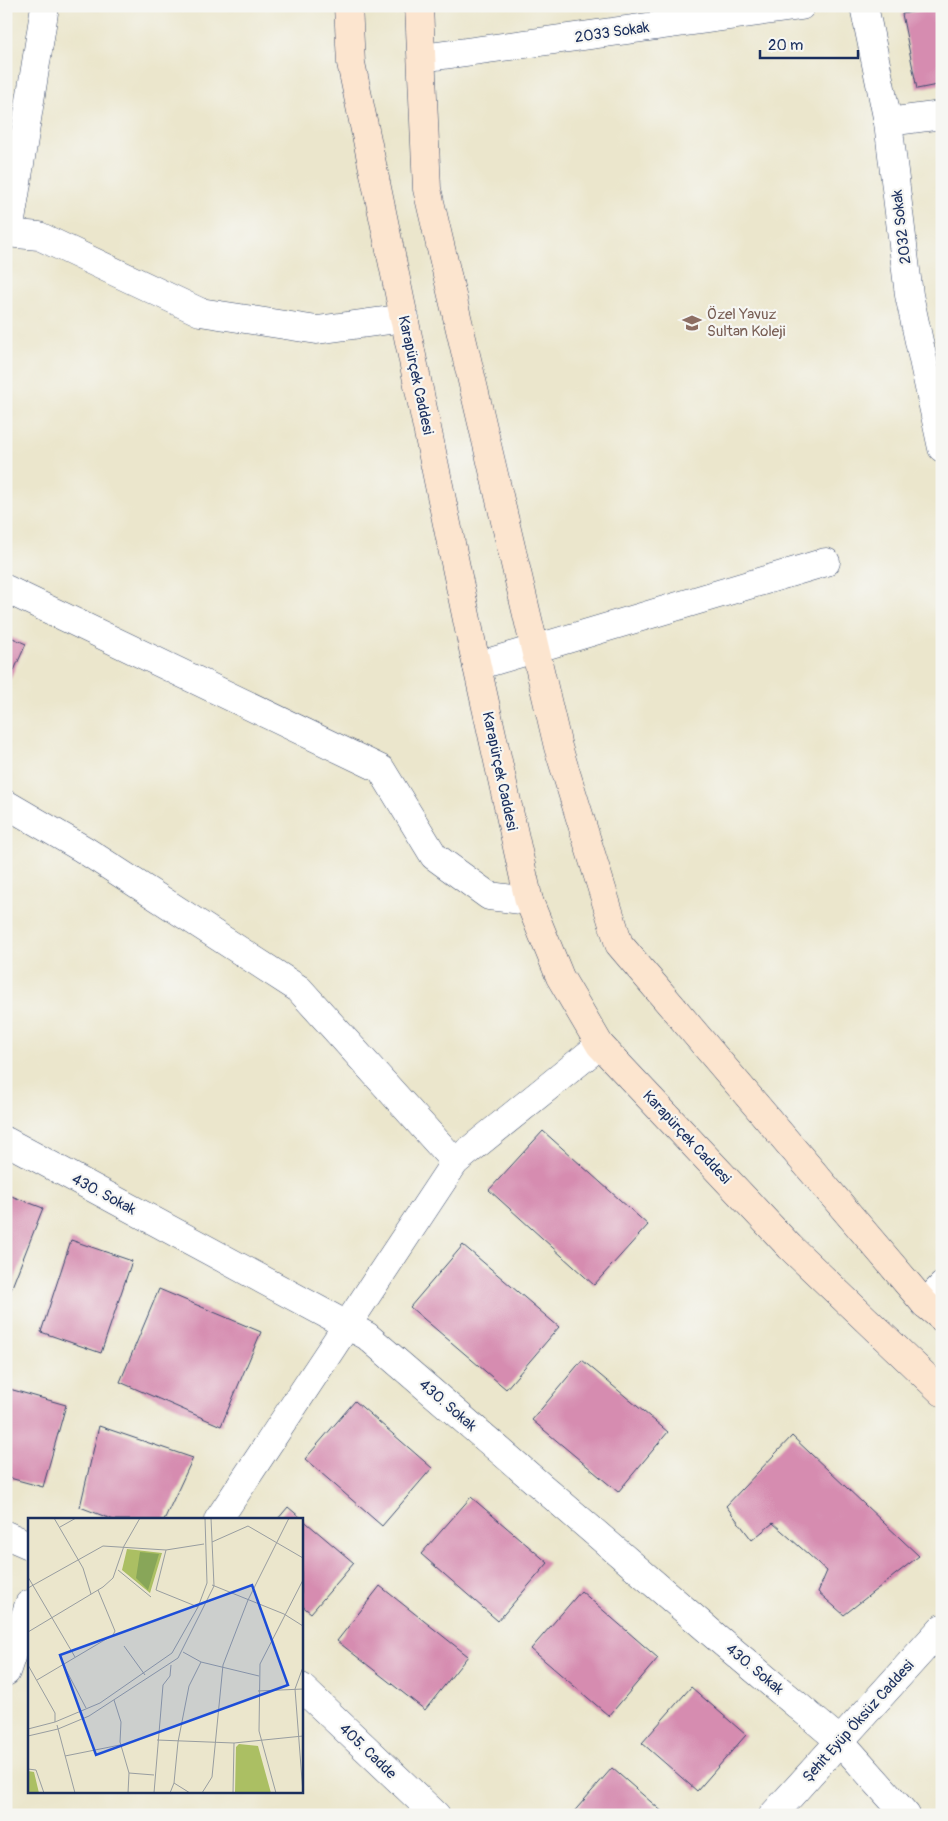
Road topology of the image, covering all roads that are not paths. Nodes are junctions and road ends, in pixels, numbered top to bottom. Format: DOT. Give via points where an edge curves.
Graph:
graph roads {
  1 [pos="45,6"];
  2 [pos="348,6"];
  3 [pos="419,6"];
  4 [pos="801,6"];
  5 [pos="864,6"];
  6 [pos="422,58"];
  7 [pos="942,114"];
  8 [pos="888,122"];
  9 [pos="8,233"];
  10 [pos="405,318"];
  11 [pos="942,448"];
  12 [pos="826,562"];
  13 [pos="6,589"];
  14 [pos="535,647"];
  15 [pos="477,666"];
  16 [pos="6,804"];
  17 [pos="529,901"];
  18 [pos="600,1045"];
  19 [pos="6,1141"];
  20 [pos="455,1162"];
  21 [pos="936,1303"];
  22 [pos="347,1325"];
  23 [pos="942,1392"];
  24 [pos="219,1518"];
  25 [pos="6,1535"];
  26 [pos="28,1545"];
  27 [pos="28,1607"];
  28 [pos="942,1628"];
  29 [pos="6,1672"];
  30 [pos="302,1688"];
  31 [pos="840,1741"];
  32 [pos="436,1815"];
  33 [pos="773,1815"];
  34 [pos="906,1815"];
  1 -- 9 [label="street"];
  2 -- 10 [label="main road, Karapürçek Caddesi" via="351,63"];
  3 -- 6 [label="main road"];
  4 -- 6 [label="street, 2033 Sokak"];
  5 -- 8 [label="street, 2032 Sokak"];
  6 -- 14 [label="main road" via="427,189"];
  7 -- 8 [label="street"];
  8 -- 11 [label="street, 2032 Sokak" via="909,294"];
  9 -- 10 [label="street" via="39,236 200,312 317,330"];
  10 -- 15 [label="main road, Karapürçek Caddesi"];
  12 -- 14 [label="street"];
  13 -- 17 [label="street" via="380,769 434,856 488,896"];
  14 -- 15 [label="street"];
  14 -- 21 [label="main road" via="558,747 619,944"];
  15 -- 17 [label="main road, Karapürçek Caddesi"];
  16 -- 20 [label="street" via="83,849 299,989"];
  17 -- 18 [label="main road, Karapürçek Caddesi" via="560,977"];
  18 -- 20 [label="street"];
  18 -- 23 [label="main road, Karapürçek Caddesi" via="790,1247"];
  19 -- 22 [label="street, 430. Sokak"];
  20 -- 22 [label="street"];
  22 -- 24 [label="street"];
  22 -- 31 [label="street, 430. Sokak" via="368,1336"];
  25 -- 26 [label="street"];
  27 -- 29 [label="street"];
  28 -- 31 [label="street, Şehit Eyüp Öksüz Caddesi"];
  30 -- 32 [label="street, 405. Cadde"];
  31 -- 33 [label="street, Şehit Eyüp Öksüz Caddesi"];
  31 -- 34 [label="street, 430. Sokak"];
}
